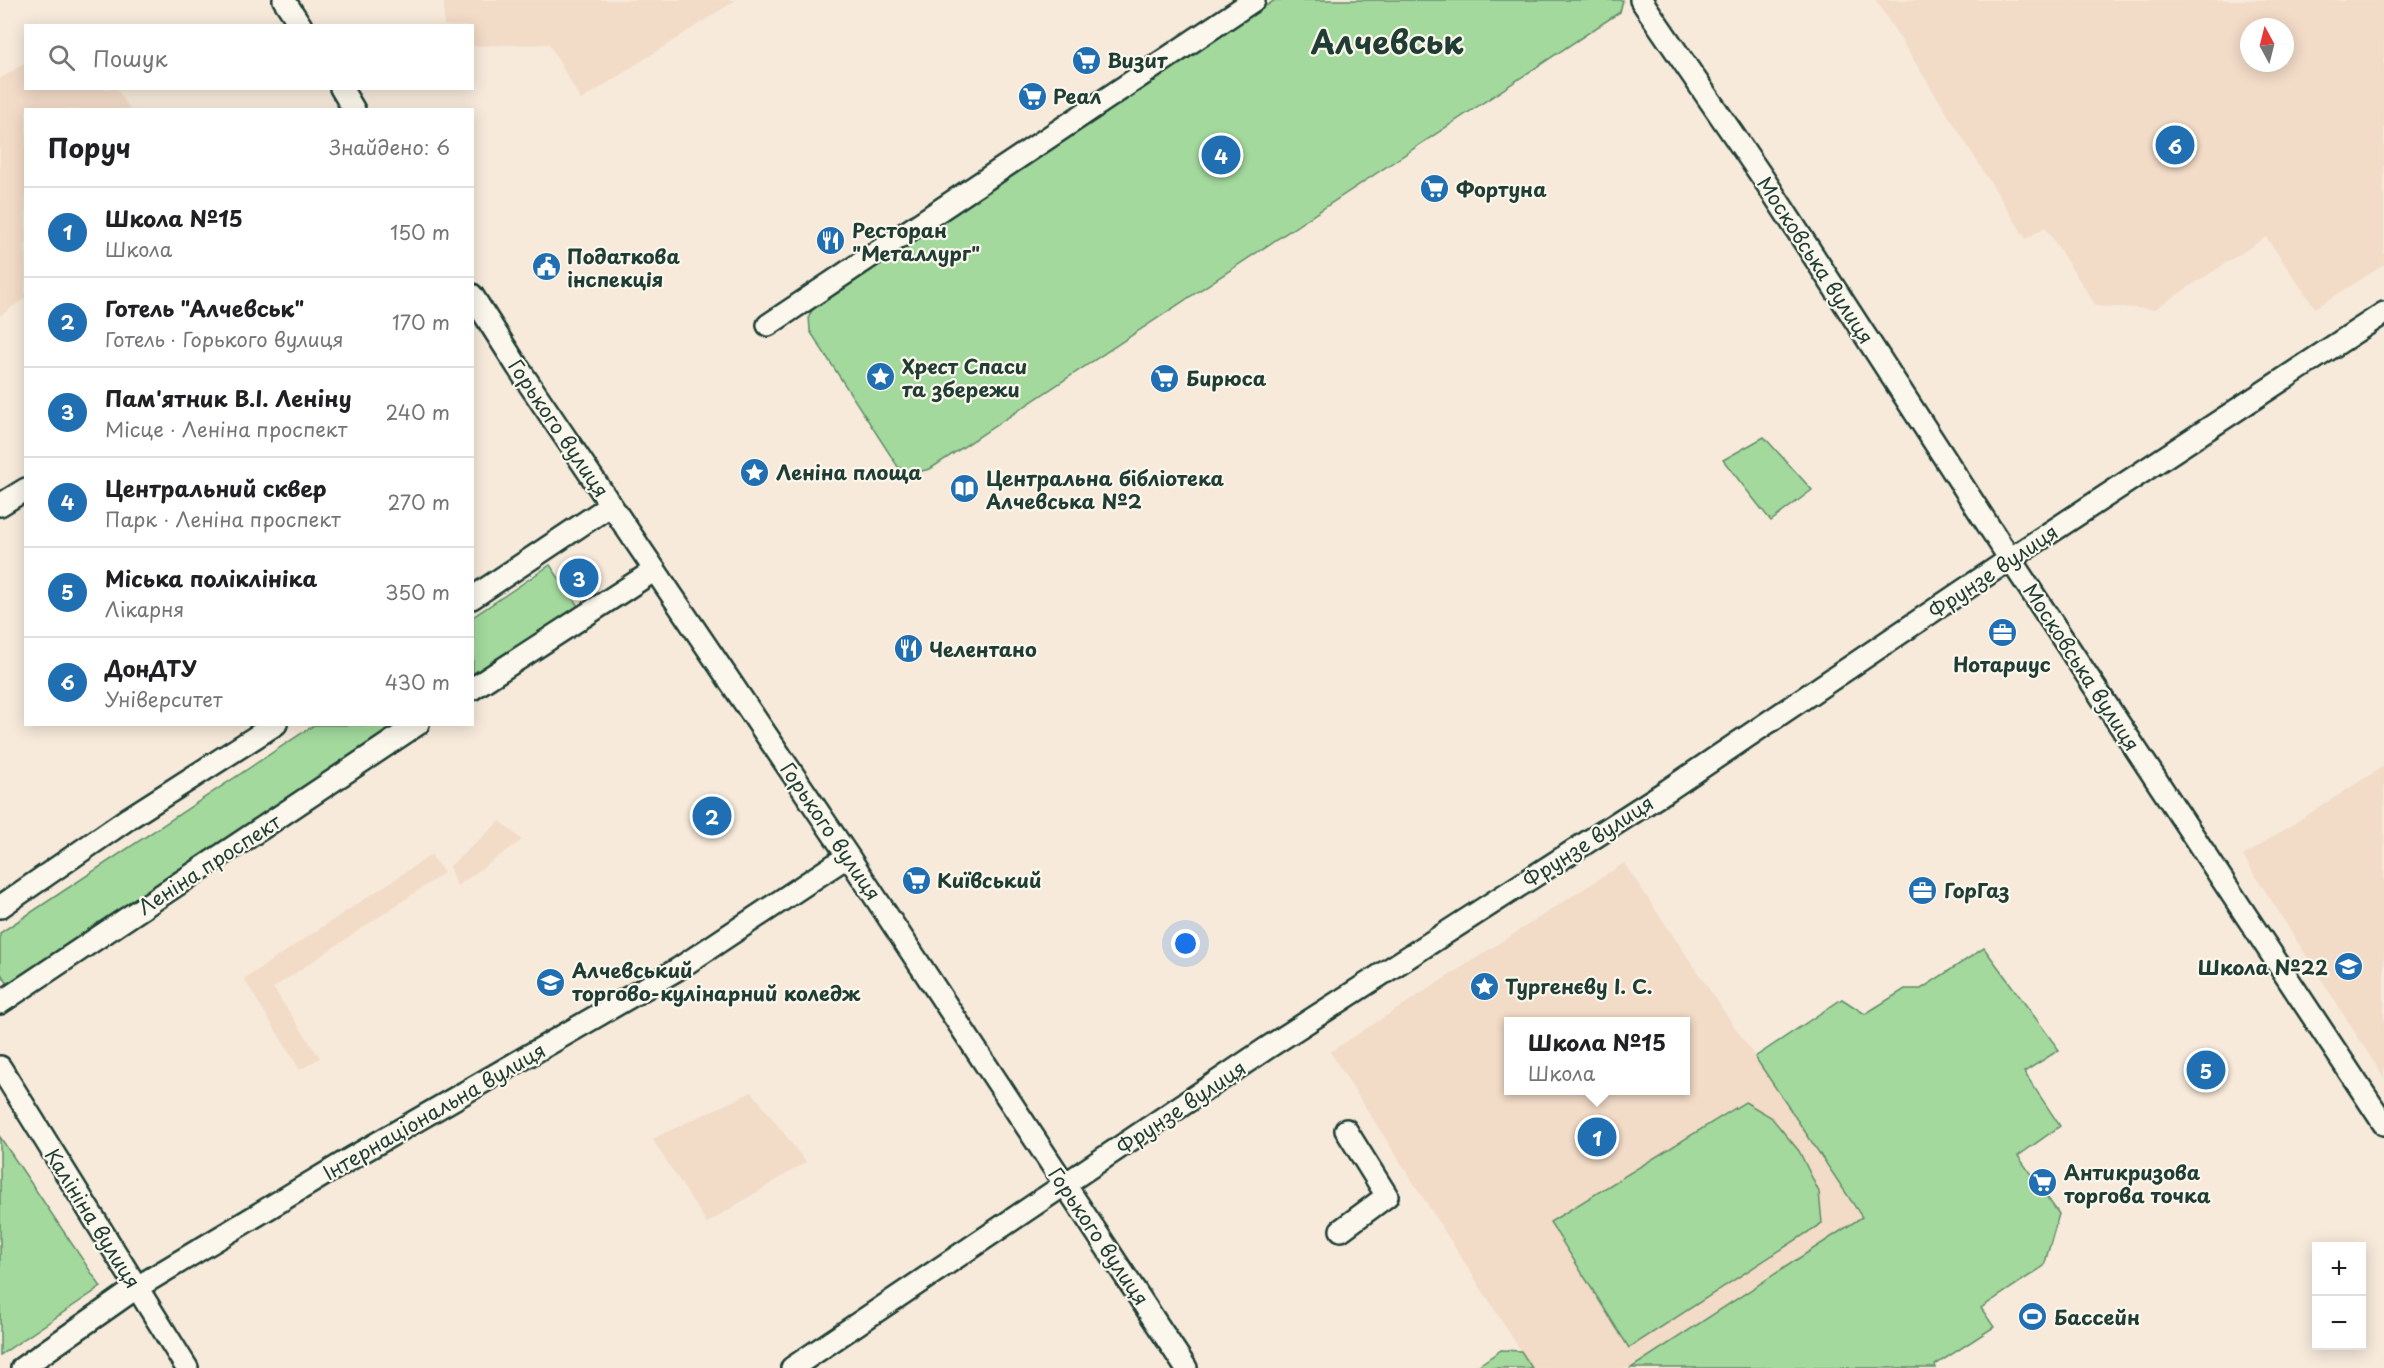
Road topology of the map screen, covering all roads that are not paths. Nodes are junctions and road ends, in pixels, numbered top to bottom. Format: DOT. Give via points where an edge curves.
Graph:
graph roads {
  1 [pos="284,0"];
  2 [pos="1254,0"];
  3 [pos="1641,0"];
  4 [pos="299,24"];
  5 [pos="342,90"];
  6 [pos="353,108"];
  7 [pos="474,298"];
  8 [pos="2384,313"];
  9 [pos="768,325"];
  10 [pos="24,490"];
  11 [pos="0,505"];
  12 [pos="611,505"];
  13 [pos="2010,559"];
  14 [pos="655,570"];
  15 [pos="474,597"];
  16 [pos="474,688"];
  17 [pos="273,726"];
  18 [pos="415,726"];
  19 [pos="848,856"];
  20 [pos="0,907"];
  21 [pos="0,1004"];
  22 [pos="0,1067"];
  23 [pos="2384,1124"];
  24 [pos="1346,1130"];
  25 [pos="1064,1185"];
  26 [pos="1341,1230"];
  27 [pos="136,1288"];
  28 [pos="22,1368"];
  29 [pos="187,1368"];
  30 [pos="792,1368"];
  31 [pos="1186,1368"];
  1 -- 4 [label="street"];
  2 -- 9 [label="street"];
  3 -- 13 [label="street, Московська вулиця" via="1765,180"];
  5 -- 6 [label="street"];
  7 -- 12 [label="street, Горького вулиця"];
  8 -- 13 [label="street, Фрунзе вулиця"];
  10 -- 11 [label="street"];
  12 -- 14 [label="street, Горького вулиця"];
  12 -- 15 [label="street"];
  13 -- 23 [label="street, Московська вулиця"];
  13 -- 25 [label="street, Фрунзе вулиця" via="1668,790 1268,1048"];
  14 -- 16 [label="street"];
  14 -- 19 [label="street, Горького вулиця"];
  17 -- 20 [label="street"];
  18 -- 21 [label="street, Леніна проспект"];
  19 -- 25 [label="street, Горького вулиця"];
  19 -- 27 [label="street, Інтернаціональна вулиця" via="678,969"];
  22 -- 27 [label="street, Калініна вулиця"];
  24 -- 26 [label="street" via="1387,1196"];
  25 -- 30 [label="street, Фрунзе вулиця"];
  25 -- 31 [label="street, Горького вулиця"];
  27 -- 28 [label="street, Інтернаціональна вулиця"];
  27 -- 29 [label="street, Калініна вулиця"];
}
